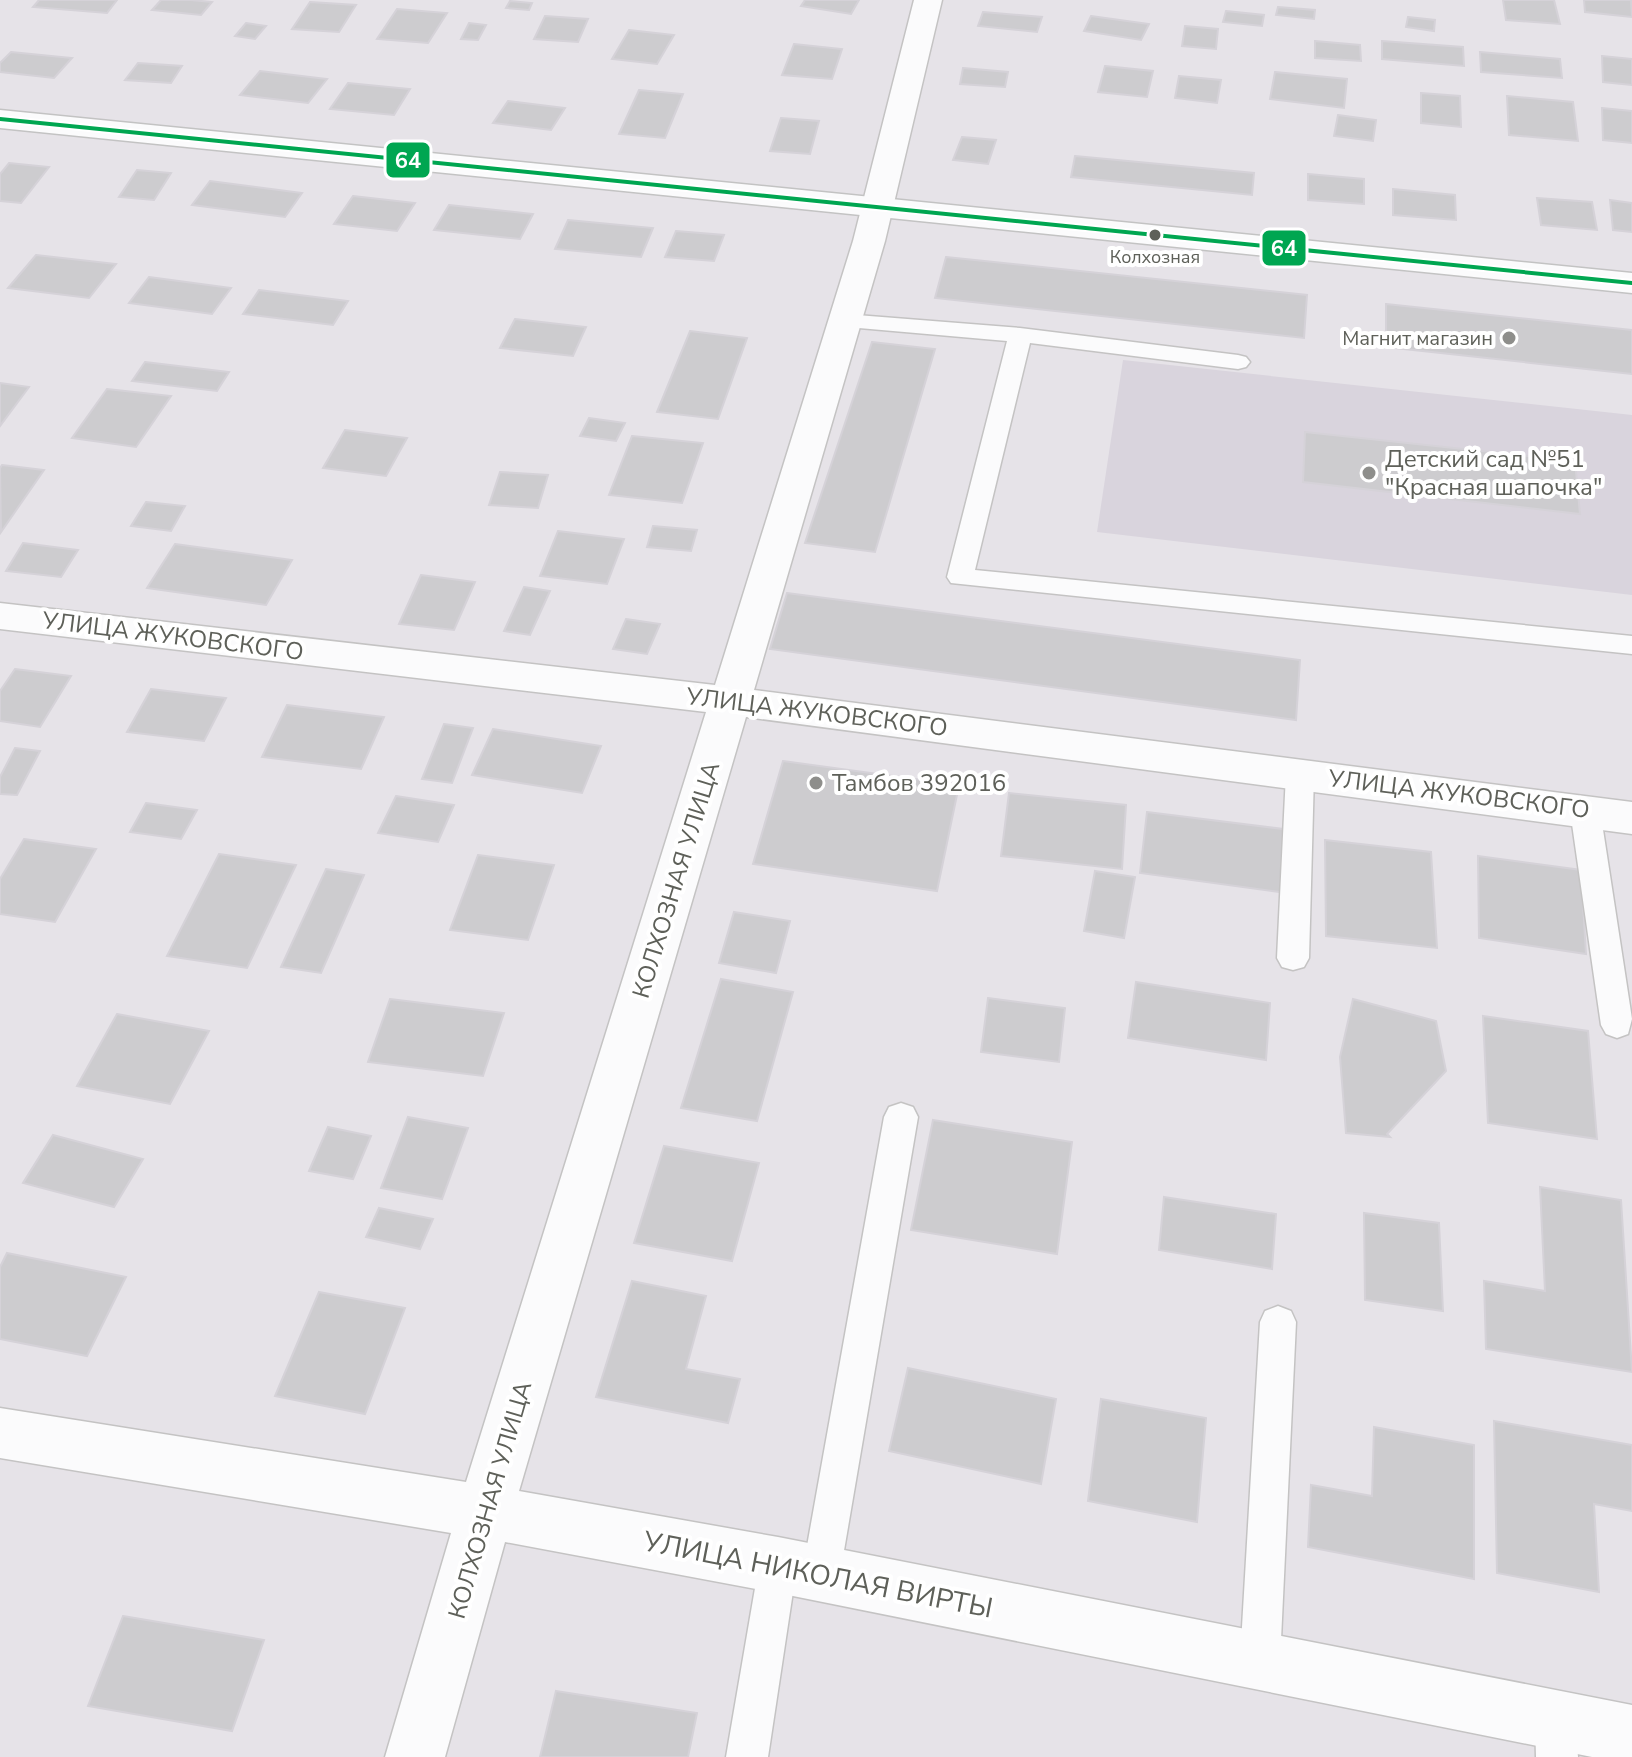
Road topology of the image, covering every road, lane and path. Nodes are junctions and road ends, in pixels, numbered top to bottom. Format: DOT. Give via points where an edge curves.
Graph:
graph roads {
  1 [pos="928,0"];
  2 [pos="0,119"];
  3 [pos="878,207"];
  4 [pos="1632,283"];
  5 [pos="844,321"];
  6 [pos="1020,335"];
  7 [pos="1238,362"];
  8 [pos="0,616"];
  9 [pos="1632,645"];
  10 [pos="730,701"];
  11 [pos="1300,774"];
  12 [pos="1585,810"];
  13 [pos="1632,818"];
  14 [pos="1293,958"];
  15 [pos="1617,1025"];
  16 [pos="901,1117"];
  17 [pos="1278,1322"];
  18 [pos="0,1433"];
  19 [pos="485,1512"];
  20 [pos="800,1570"];
  21 [pos="1260,1661"];
  22 [pos="1632,1735"];
  23 [pos="1556,1739"];
  24 [pos="415,1757"];
  25 [pos="747,1757"];
  1 -- 3 [label="street, КОЛХОЗНАЯ УЛИЦА"];
  2 -- 3 [label="street"];
  3 -- 4 [label="street"];
  3 -- 5 [label="street, КОЛХОЗНАЯ УЛИЦА"];
  5 -- 6 [label="lane"];
  5 -- 10 [label="street, КОЛХОЗНАЯ УЛИЦА"];
  6 -- 7 [label="lane"];
  6 -- 9 [label="lane" via="960,577"];
  8 -- 10 [label="street, УЛИЦА ЖУКОВСКОГО"];
  10 -- 11 [label="street, УЛИЦА ЖУКОВСКОГО"];
  10 -- 19 [label="street, КОЛХОЗНАЯ УЛИЦА"];
  11 -- 12 [label="street, УЛИЦА ЖУКОВСКОГО"];
  11 -- 14 [label="lane"];
  12 -- 13 [label="street, УЛИЦА ЖУКОВСКОГО"];
  12 -- 15 [label="lane"];
  16 -- 20 [label="lane"];
  17 -- 21 [label="lane"];
  18 -- 19 [label="street, УЛИЦА НИКОЛАЯ ВИРТЫ"];
  19 -- 20 [label="street, УЛИЦА НИКОЛАЯ ВИРТЫ"];
  19 -- 24 [label="street, КОЛХОЗНАЯ УЛИЦА"];
  20 -- 21 [label="street, УЛИЦА НИКОЛАЯ ВИРТЫ"];
  20 -- 25 [label="lane"];
  21 -- 23 [label="street, УЛИЦА НИКОЛАЯ ВИРТЫ"];
  22 -- 23 [label="street, УЛИЦА НИКОЛАЯ ВИРТЫ"];
}
